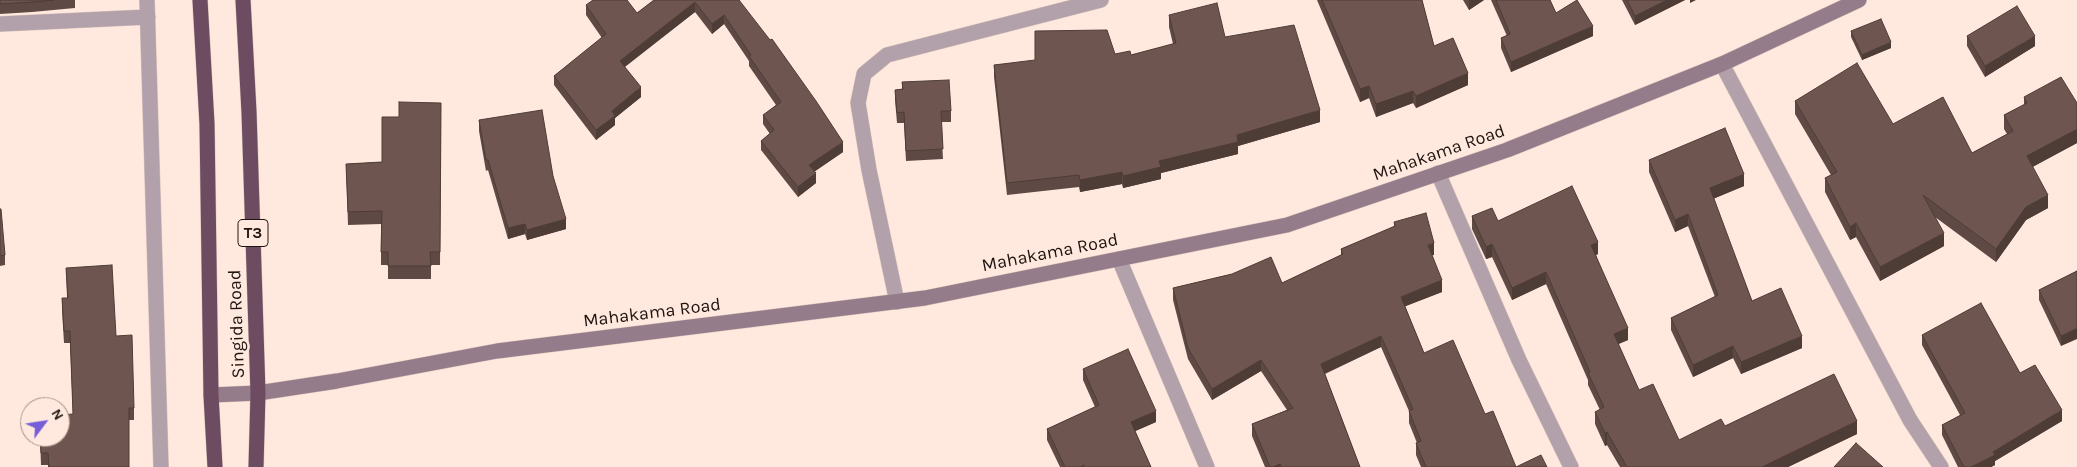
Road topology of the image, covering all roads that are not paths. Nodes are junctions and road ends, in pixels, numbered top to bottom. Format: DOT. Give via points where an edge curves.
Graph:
graph roads {
  1 [pos="147,0"];
  2 [pos="200,0"];
  3 [pos="243,0"];
  4 [pos="1101,0"];
  5 [pos="1859,0"];
  6 [pos="148,18"];
  7 [pos="0,24"];
  8 [pos="1722,64"];
  9 [pos="1438,173"];
  10 [pos="1119,259"];
  11 [pos="897,302"];
  12 [pos="258,394"];
  13 [pos="211,395"];
  14 [pos="160,467"];
  15 [pos="215,467"];
  16 [pos="256,467"];
  17 [pos="1206,467"];
  18 [pos="1571,467"];
  19 [pos="1941,467"];
  1 -- 6 [label="street"];
  2 -- 13 [label="highway, Singida Road" via="207,124"];
  3 -- 12 [label="highway, Singida Road / T3" via="250,112"];
  4 -- 11 [label="street" via="887,55 864,74 858,103 868,170"];
  5 -- 8 [label="street, Mahakama Road"];
  6 -- 7 [label="street"];
  6 -- 14 [label="street"];
  8 -- 9 [label="street, Mahakama Road" via="1507,150"];
  8 -- 19 [label="street" via="1906,411"];
  9 -- 10 [label="street, Mahakama Road" via="1287,225"];
  9 -- 18 [label="street" via="1519,360"];
  10 -- 11 [label="street, Mahakama Road"];
  10 -- 17 [label="street"];
  11 -- 12 [label="street, Mahakama Road" via="496,351"];
  12 -- 13 [label="street, Mahakama Road"];
  12 -- 16 [label="highway, Singida Road / T3"];
  13 -- 15 [label="highway, Singida Road"];
}
